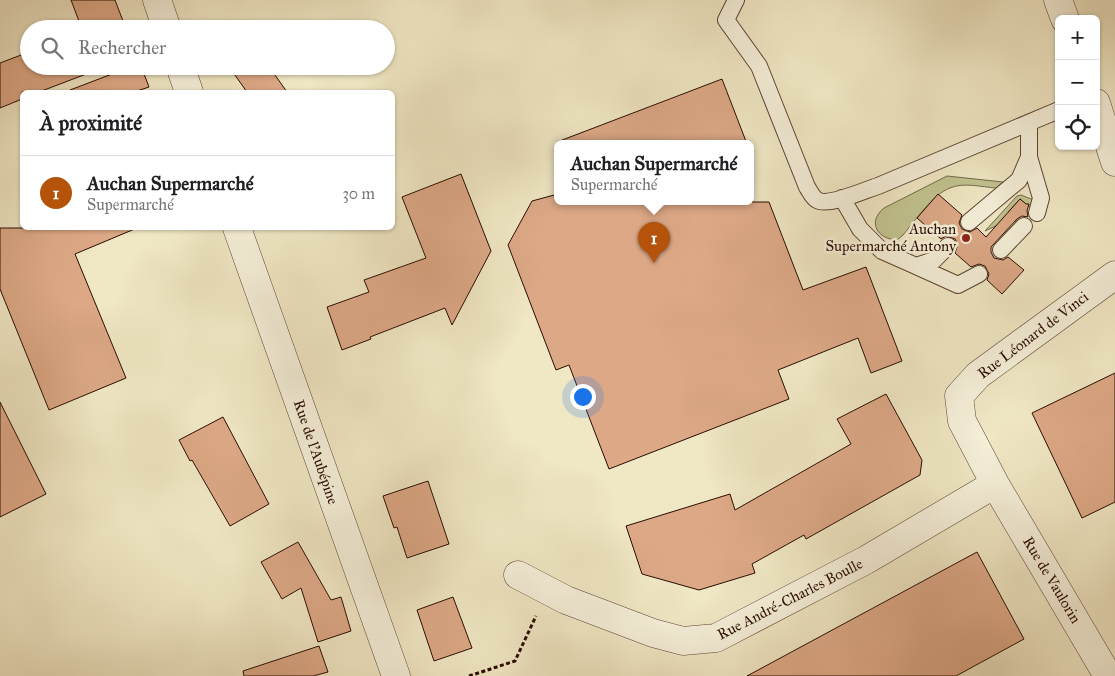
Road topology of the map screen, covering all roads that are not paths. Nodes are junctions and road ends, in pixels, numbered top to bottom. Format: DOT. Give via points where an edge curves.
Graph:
graph roads {
  1 [pos="156,0"];
  2 [pos="736,0"];
  3 [pos="1058,0"];
  4 [pos="1064,15"];
  5 [pos="164,20"];
  6 [pos="183,75"];
  7 [pos="188,90"];
  8 [pos="1097,105"];
  9 [pos="1055,112"];
  10 [pos="1029,122"];
  11 [pos="1029,157"];
  12 [pos="1115,162"];
  13 [pos="842,198"];
  14 [pos="1037,213"];
  15 [pos="969,222"];
  16 [pos="1024,226"];
  17 [pos="238,230"];
  18 [pos="948,246"];
  19 [pos="1001,250"];
  20 [pos="916,266"];
  21 [pos="979,274"];
  22 [pos="1115,275"];
  23 [pos="995,484"];
  24 [pos="518,574"];
  25 [pos="396,676"];
  26 [pos="1108,676"];
  1 -- 5 [label="street"];
  2 -- 13 [label="lane" via="726,20 758,66 807,187 815,199 822,202"];
  3 -- 4 [label="street"];
  6 -- 7 [label="street"];
  8 -- 12 [label="street"];
  9 -- 10 [label="lane"];
  10 -- 11 [label="lane"];
  10 -- 13 [label="lane"];
  11 -- 14 [label="lane" via="1041,198"];
  11 -- 15 [label="lane" via="1019,180"];
  13 -- 20 [label="lane" via="860,230 882,251"];
  16 -- 19 [label="lane"];
  17 -- 25 [label="street, Rue de l'Aubépine"];
  18 -- 20 [label="lane" via="934,260"];
  20 -- 21 [label="lane" via="958,285"];
  22 -- 23 [label="street, Rue Léonard de Vinci" via="978,374 959,396 962,421"];
  23 -- 24 [label="street, Rue André-Charles Boulle" via="866,560 716,638 683,642 653,634 566,600"];
  23 -- 26 [label="street, Rue de Vaulorin"];
}
